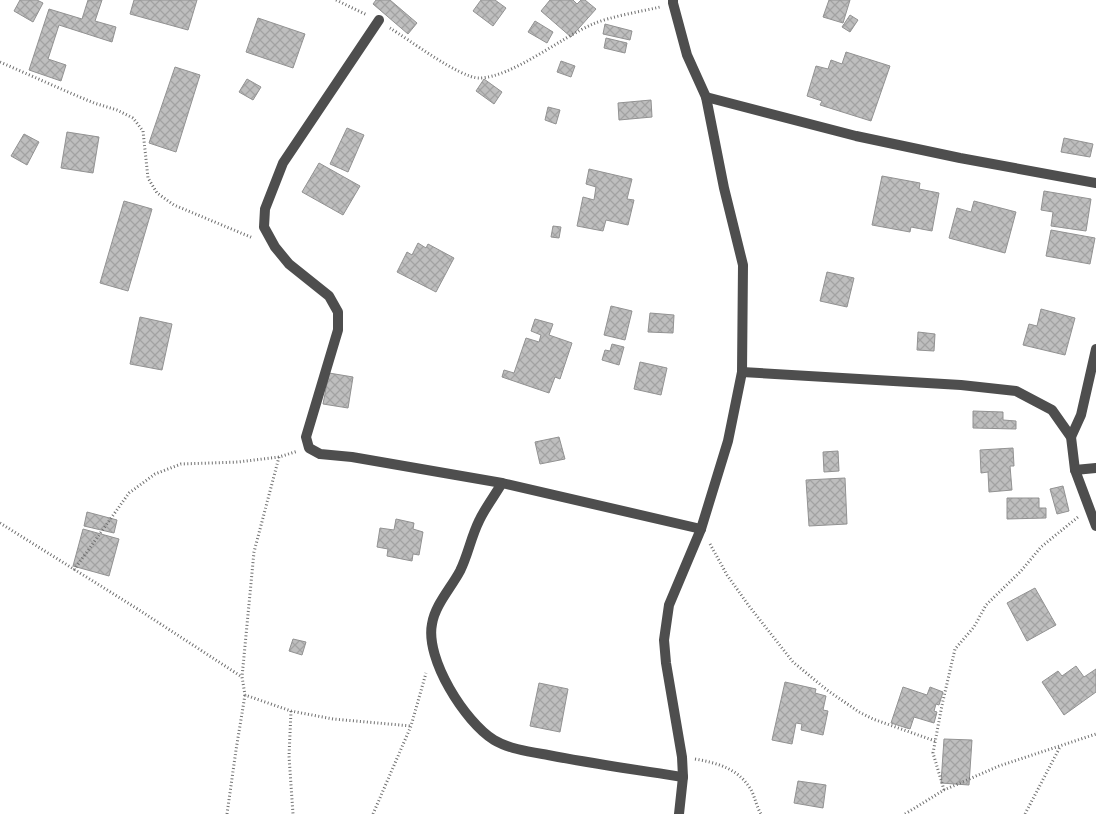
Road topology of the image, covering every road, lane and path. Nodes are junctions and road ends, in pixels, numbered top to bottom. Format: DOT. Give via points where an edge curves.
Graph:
graph roads {
  1 [pos="336,0"];
  2 [pos="673,2"];
  3 [pos="379,20"];
  4 [pos="0,62"];
  5 [pos="706,97"];
  6 [pos="1096,183"];
  7 [pos="275,247"];
  8 [pos="1096,349"];
  9 [pos="742,372"];
  10 [pos="1071,437"];
  11 [pos="309,448"];
  12 [pos="279,456"];
  13 [pos="1096,468"];
  14 [pos="1076,470"];
  15 [pos="502,483"];
  16 [pos="1089,509"];
  17 [pos="0,523"];
  18 [pos="1096,526"];
  19 [pos="701,529"];
  20 [pos="74,570"];
  21 [pos="434,648"];
  22 [pos="242,676"];
  23 [pos="246,695"];
  24 [pos="291,711"];
  25 [pos="411,726"];
  26 [pos="1096,734"];
  27 [pos="934,741"];
  28 [pos="1061,746"];
  29 [pos="682,757"];
  30 [pos="683,777"];
  31 [pos="944,790"];
  32 [pos="227,814"];
  33 [pos="293,814"];
  34 [pos="373,814"];
  35 [pos="679,814"];
  36 [pos="761,814"];
  37 [pos="904,814"];
  38 [pos="1025,814"];
  1 -- 3 [label="path"];
  2 -- 3 [label="path" via="594,24 511,69 478,78 455,69"];
  2 -- 5 [label="street" via="688,55"];
  3 -- 7 [label="street" via="283,163 265,209 264,227"];
  4 -- 7 [label="path" via="133,118 143,131 148,178 157,193 174,205"];
  5 -- 6 [label="street" via="865,138"];
  5 -- 9 [label="street" via="743,265"];
  7 -- 11 [label="street" via="289,264 329,296 338,312 338,330 306,437"];
  8 -- 10 [label="street" via="1081,415"];
  9 -- 10 [label="street" via="1016,391 1052,410"];
  9 -- 19 [label="street" via="728,441"];
  10 -- 14 [label="street"];
  11 -- 12 [label="path"];
  11 -- 15 [label="street" via="320,454 352,456"];
  12 -- 20 [label="path" via="238,462 181,464 155,474 129,493"];
  12 -- 22 [label="path" via="254,552"];
  13 -- 14 [label="street"];
  14 -- 16 [label="street"];
  15 -- 19 [label="street"];
  15 -- 21 [label="street" via="479,520 460,570 435,613 431,626"];
  16 -- 18 [label="street"];
  16 -- 27 [label="path" via="1041,547 986,605 974,628 955,649"];
  17 -- 20 [label="path"];
  19 -- 27 [label="path" via="727,575 793,662 859,712"];
  19 -- 29 [label="street" via="669,605 664,640"];
  20 -- 22 [label="path"];
  21 -- 25 [label="path"];
  21 -- 30 [label="street" via="439,668 455,700 494,740 518,749"];
  22 -- 23 [label="path"];
  23 -- 24 [label="path"];
  23 -- 32 [label="path"];
  24 -- 25 [label="path" via="332,719"];
  24 -- 33 [label="path" via="289,756"];
  25 -- 34 [label="path"];
  26 -- 28 [label="path"];
  27 -- 31 [label="path" via="933,753"];
  28 -- 31 [label="path" via="999,766"];
  28 -- 38 [label="path"];
  29 -- 30 [label="street"];
  29 -- 36 [label="path" via="719,764 735,772 751,788"];
  30 -- 35 [label="street"];
  31 -- 37 [label="path"];
}
